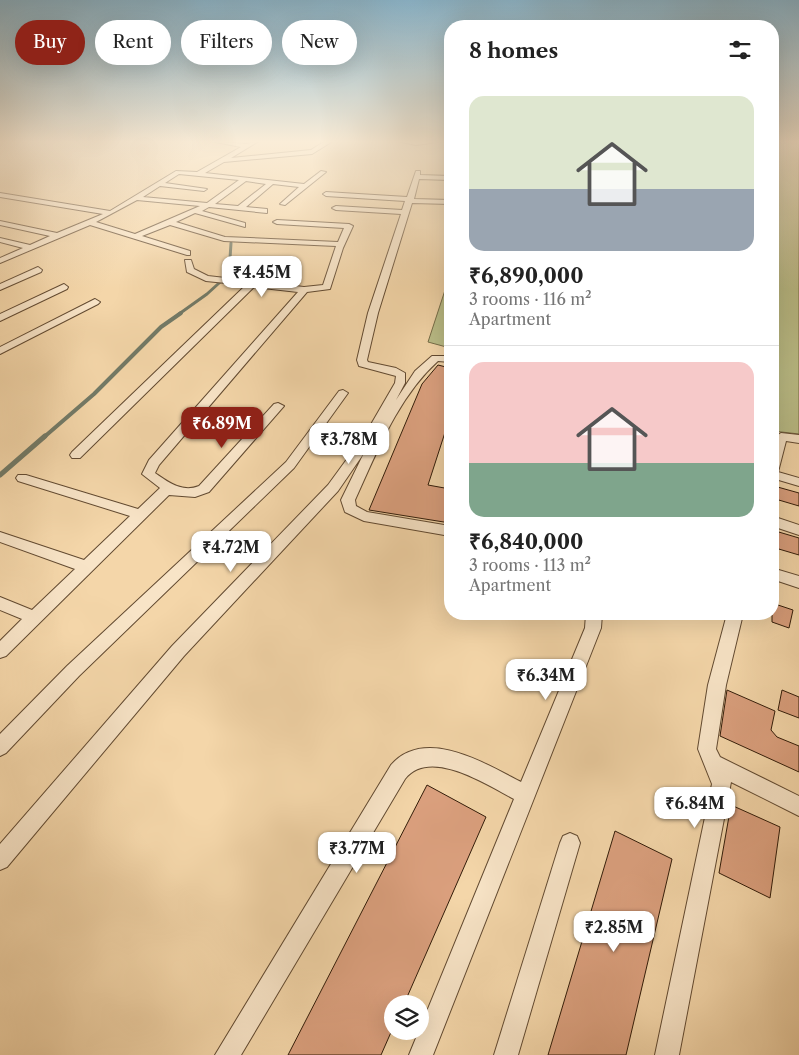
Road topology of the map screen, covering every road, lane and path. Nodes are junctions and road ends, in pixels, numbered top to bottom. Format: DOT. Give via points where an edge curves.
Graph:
graph roads {
  1 [pos="149,190"];
  2 [pos="229,190"];
  3 [pos="262,190"];
  4 [pos="300,190"];
  5 [pos="413,190"];
  6 [pos="326,194"];
  7 [pos="0,195"];
  8 [pos="137,198"];
  9 [pos="444,202"];
  10 [pos="209,204"];
  11 [pos="283,204"];
  12 [pos="409,204"];
  13 [pos="240,208"];
  14 [pos="336,208"];
  15 [pos="195,211"];
  16 [pos="264,211"];
  17 [pos="110,213"];
  18 [pos="0,222"];
  19 [pos="89,222"];
  20 [pos="169,222"];
  21 [pos="277,222"];
  22 [pos="242,225"];
  23 [pos="60,236"];
  24 [pos="137,236"];
  25 [pos="0,240"];
  26 [pos="340,244"];
  27 [pos="33,248"];
  28 [pos="0,261"];
  29 [pos="38,270"];
  30 [pos="251,286"];
  31 [pos="0,287"];
  32 [pos="64,287"];
  33 [pos="304,290"];
  34 [pos="94,302"];
  35 [pos="0,318"];
  36 [pos="0,352"];
  37 [pos="444,359"];
  38 [pos="342,393"];
  39 [pos="278,406"];
  40 [pos="799,439"];
  41 [pos="779,445"];
  42 [pos="76,455"];
  43 [pos="779,475"];
  44 [pos="22,478"];
  45 [pos="799,482"];
  46 [pos="166,490"];
  47 [pos="141,515"];
  48 [pos="779,523"];
  49 [pos="444,530"];
  50 [pos="799,530"];
  51 [pos="0,537"];
  52 [pos="87,568"];
  53 [pos="779,575"];
  54 [pos="799,582"];
  55 [pos="0,603"];
  56 [pos="35,618"];
  57 [pos="594,620"];
  58 [pos="733,620"];
  59 [pos="0,652"];
  60 [pos="0,747"];
  61 [pos="713,763"];
  62 [pos="526,795"];
  63 [pos="799,806"];
  64 [pos="570,843"];
  65 [pos="0,860"];
  66 [pos="227,1055"];
  67 [pos="421,1055"];
  68 [pos="506,1055"];
  69 [pos="667,1055"];
  1 -- 8 [label="street"];
  2 -- 10 [label="street"];
  3 -- 13 [label="street"];
  4 -- 11 [label="street"];
  5 -- 12 [label="street"];
  6 -- 12 [label="street"];
  7 -- 17 [label="street"];
  8 -- 10 [label="street"];
  8 -- 17 [label="street"];
  9 -- 12 [label="street"];
  10 -- 13 [label="street"];
  10 -- 15 [label="street"];
  12 -- 14 [label="street"];
  12 -- 65 [label="street" via="377,298 362,360 370,367 396,371 401,375 400,383 370,434 333,488 178,651"];
  13 -- 16 [label="street"];
  15 -- 20 [label="street"];
  15 -- 22 [label="street"];
  17 -- 19 [label="street"];
  18 -- 23 [label="street"];
  19 -- 23 [label="street"];
  19 -- 24 [label="street"];
  20 -- 24 [label="street"];
  20 -- 26 [label="street" via="224,239"];
  21 -- 26 [label="street" via="349,226"];
  23 -- 27 [label="street"];
  24 -- 30 [label="street" via="187,257 190,270 206,278"];
  25 -- 27 [label="street"];
  26 -- 33 [label="street" via="327,287"];
  27 -- 28 [label="street"];
  29 -- 31 [label="street"];
  30 -- 33 [label="street"];
  30 -- 42 [label="street"];
  32 -- 35 [label="street"];
  33 -- 46 [label="street" via="153,463 147,472 166,485"];
  34 -- 36 [label="street"];
  37 -- 49 [label="street" via="436,358 419,373 378,436 348,500 350,509 364,516"];
  38 -- 60 [label="street" via="290,465 73,671"];
  39 -- 46 [label="street" via="204,489 194,493"];
  40 -- 41 [label="street" via="781,437"];
  43 -- 45 [label="street"];
  44 -- 47 [label="street"];
  46 -- 47 [label="street"];
  47 -- 52 [label="street"];
  48 -- 50 [label="street"];
  51 -- 52 [label="street"];
  52 -- 56 [label="street"];
  53 -- 54 [label="street"];
  55 -- 56 [label="street"];
  56 -- 59 [label="street"];
  57 -- 62 [label="street"];
  58 -- 61 [label="street" via="717,685 707,750"];
  61 -- 63 [label="street"];
  61 -- 69 [label="street" via="722,784"];
  62 -- 66 [label="street" via="458,762 425,757 410,761 398,772"];
  62 -- 67 [label="street"];
  64 -- 68 [label="street"];
}
